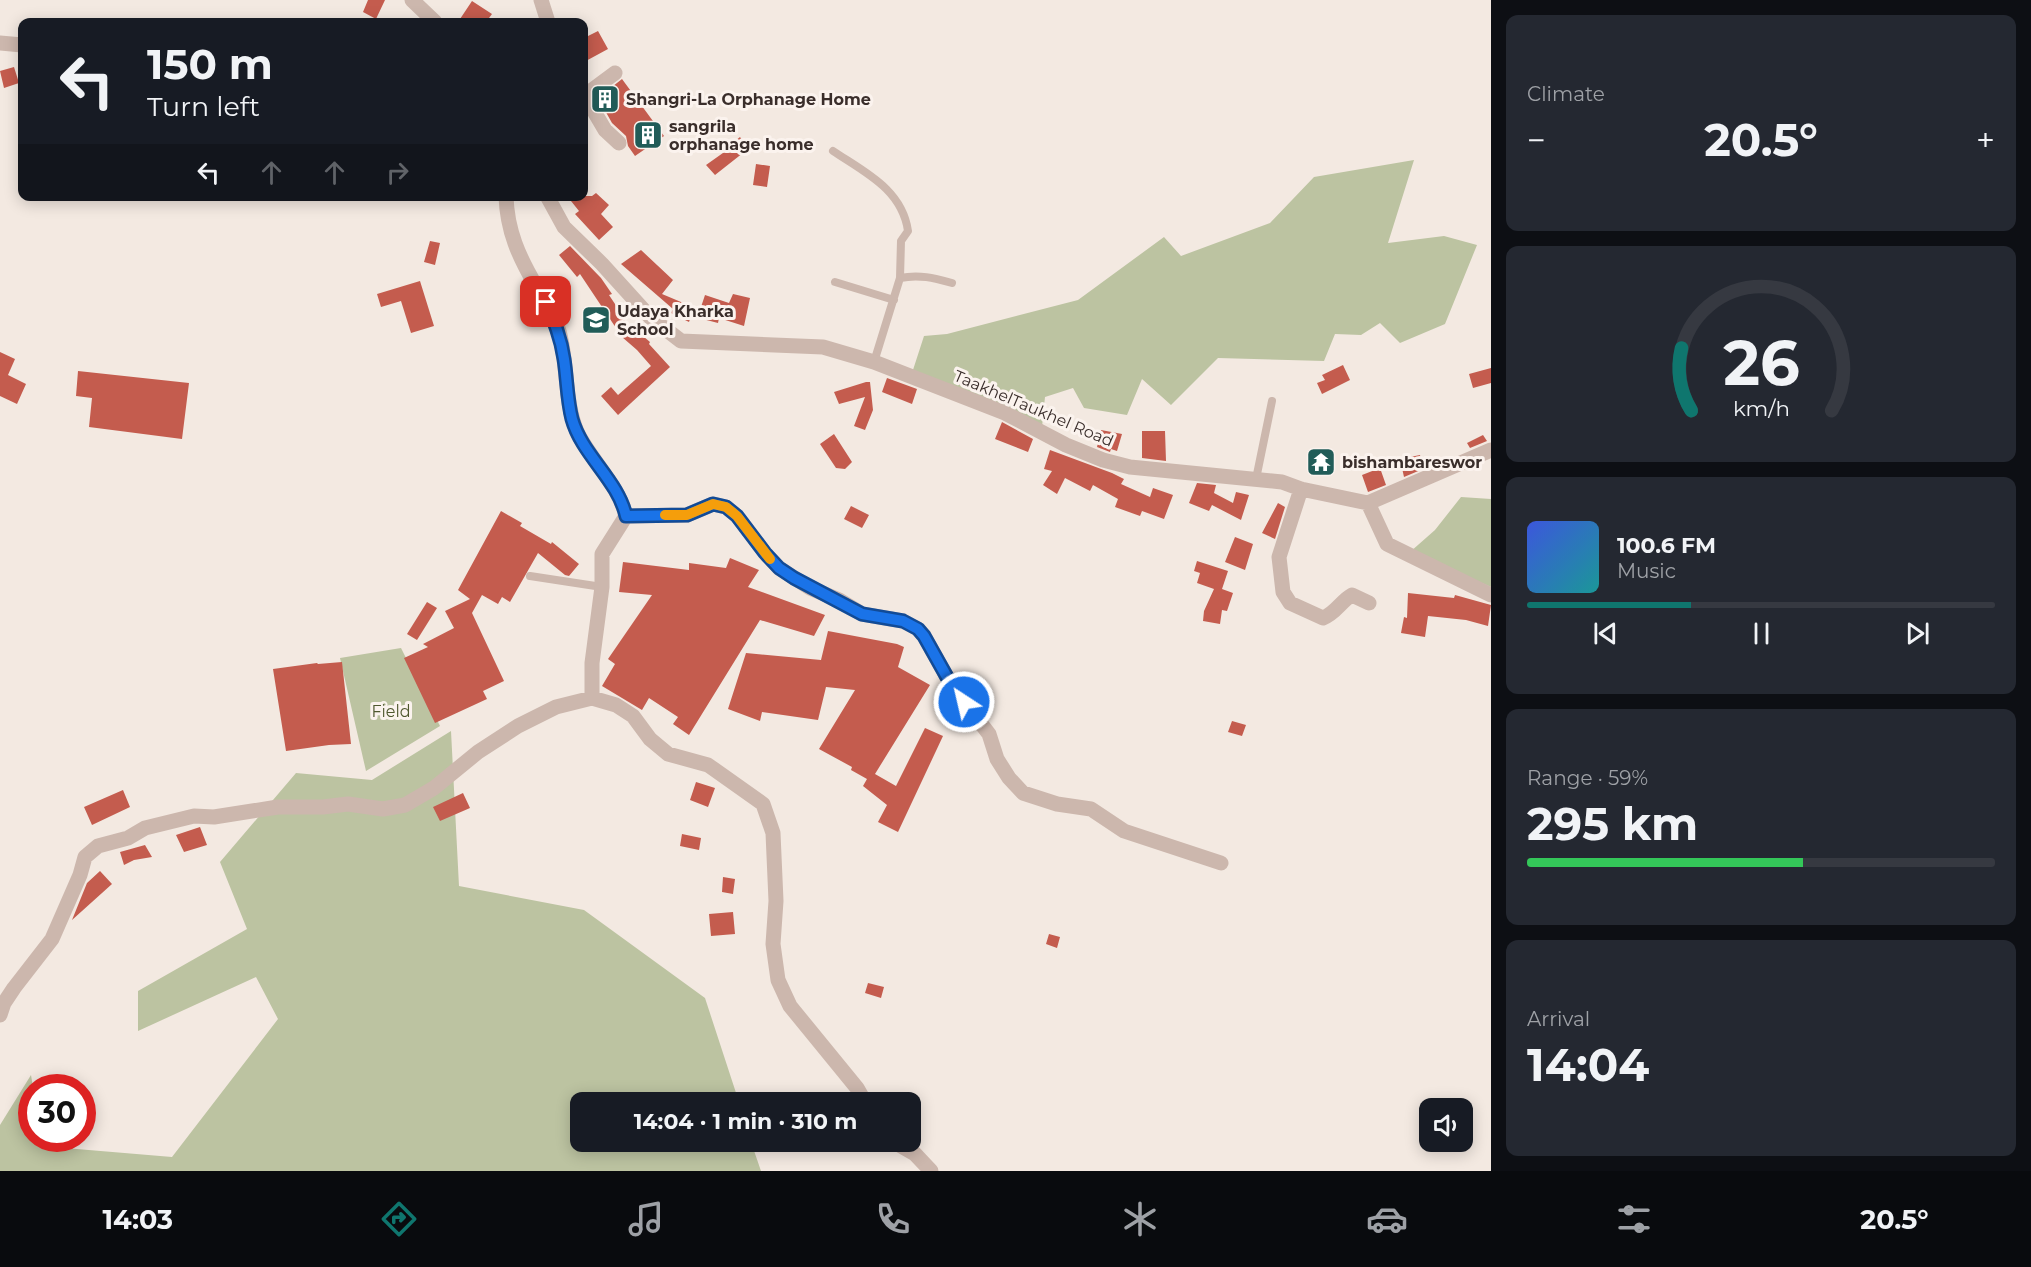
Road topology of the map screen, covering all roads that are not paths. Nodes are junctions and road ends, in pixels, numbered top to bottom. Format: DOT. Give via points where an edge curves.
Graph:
graph roads {
  1 [pos="412,0"];
  2 [pos="541,0"];
  3 [pos="431,18"];
  4 [pos="547,18"];
  5 [pos="0,43"];
  6 [pos="18,45"];
  7 [pos="615,73"];
  8 [pos="588,93"];
  9 [pos="588,102"];
  10 [pos="619,143"];
  11 [pos="833,151"];
  12 [pos="506,201"];
  13 [pos="550,201"];
  14 [pos="900,278"];
  15 [pos="835,282"];
  16 [pos="952,283"];
  17 [pos="894,300"];
  18 [pos="874,362"];
  19 [pos="1272,401"];
  20 [pos="1491,450"];
  21 [pos="1256,479"];
  22 [pos="1301,489"];
  23 [pos="1368,503"];
  24 [pos="626,516"];
  25 [pos="530,576"];
  26 [pos="602,587"];
  27 [pos="1491,595"];
  28 [pos="1369,603"];
  29 [pos="592,698"];
  30 [pos="1221,863"];
  31 [pos="0,1015"];
  32 [pos="858,1092"];
  33 [pos="912,1152"];
  34 [pos="931,1171"];
  1 -- 3 [label="street"];
  2 -- 4 [label="street"];
  5 -- 6 [label="street"];
  7 -- 8 [label="street"];
  9 -- 10 [label="street" via="605,130"];
  11 -- 14 [label="lane" via="894,195 908,231 901,241"];
  12 -- 24 [label="street" via="512,241 558,328 572,417 583,442 623,502"];
  13 -- 18 [label="street, TaakhelTaukhel Road" via="564,227 650,317 681,341 823,347"];
  14 -- 16 [label="lane" via="925,276"];
  14 -- 17 [label="lane"];
  15 -- 17 [label="lane"];
  17 -- 18 [label="lane"];
  18 -- 21 [label="street, TaakhelTaukhel Road" via="1005,413 1103,460 1130,467"];
  19 -- 21 [label="lane"];
  20 -- 23 [label="street"];
  21 -- 22 [label="street, TaakhelTaukhel Road"];
  22 -- 23 [label="street, TaakhelTaukhel Road"];
  22 -- 28 [label="street" via="1279,556 1283,592 1290,603 1323,618 1332,615 1352,595"];
  23 -- 27 [label="street" via="1387,544"];
  24 -- 26 [label="street" via="602,554"];
  24 -- 30 [label="street" via="687,515 713,504 726,507 779,568 802,583 862,614 903,621 918,629 952,686 989,734 997,759 1009,778 1023,793 1091,809 1124,831"];
  25 -- 26 [label="lane"];
  26 -- 29 [label="street" via="592,663"];
  29 -- 31 [label="street" via="556,707 518,726 405,805 383,809 348,804 278,807 214,817 195,816 145,828 128,838 99,846 85,857 52,939 14,988"];
  29 -- 32 [label="street" via="616,705 633,716 650,739 668,754 708,765 763,804 773,833 773,944 778,980 790,1006"];
  33 -- 34 [label="street"];
}
